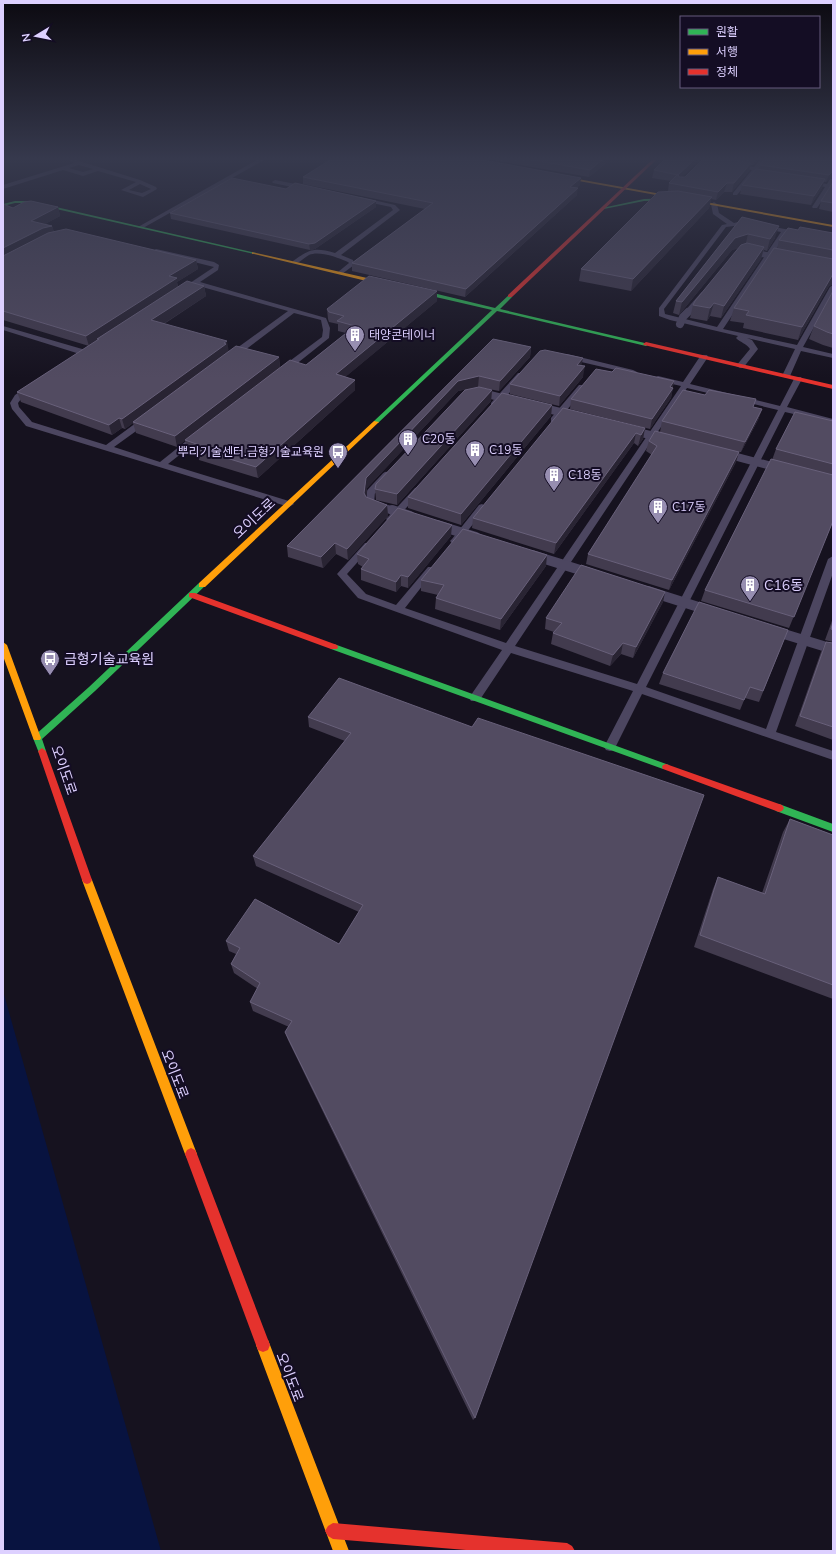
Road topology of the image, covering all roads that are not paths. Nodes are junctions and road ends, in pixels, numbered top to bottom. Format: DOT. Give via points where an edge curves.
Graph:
graph roads {
  1 [pos="165,233"];
  2 [pos="367,233"];
  3 [pos="578,233"];
  4 [pos="718,233"];
  5 [pos="784,233"];
  6 [pos="793,233"];
  7 [pos="833,240"];
  8 [pos="153,250"];
  9 [pos="740,252"];
  10 [pos="335,256"];
  11 [pos="789,259"];
  12 [pos="295,262"];
  13 [pos="340,273"];
  14 [pos="194,283"];
  15 [pos="709,287"];
  16 [pos="833,287"];
  17 [pos="175,296"];
  18 [pos="496,309"];
  19 [pos="294,310"];
  20 [pos="3,328"];
  21 [pos="719,330"];
  22 [pos="799,348"];
  23 [pos="559,354"];
  24 [pos="833,356"];
  25 [pos="704,357"];
  26 [pos="73,361"];
  27 [pos="223,362"];
  28 [pos="740,366"];
  29 [pos="526,370"];
  30 [pos="786,376"];
  31 [pos="274,377"];
  32 [pos="798,379"];
  33 [pos="585,382"];
  34 [pos="36,385"];
  35 [pos="685,385"];
  36 [pos="833,387"];
  37 [pos="468,394"];
  38 [pos="782,409"];
  39 [pos="489,410"];
  40 [pos="153,415"];
  41 [pos="587,419"];
  42 [pos="833,421"];
  43 [pos="550,425"];
  44 [pos="618,427"];
  45 [pos="205,430"];
  46 [pos="679,443"];
  47 [pos="108,448"];
  48 [pos="710,450"];
  49 [pos="161,465"];
  50 [pos="392,469"];
  51 [pos="795,472"];
  52 [pos="426,480"];
  53 [pos="489,499"];
  54 [pos="289,504"];
  55 [pos="416,518"];
  56 [pos="431,523"];
  57 [pos="384,527"];
  58 [pos="373,539"];
  59 [pos="484,540"];
  60 [pos="449,548"];
  61 [pos="522,552"];
  62 [pos="833,559"];
  63 [pos="439,560"];
  64 [pos="605,578"];
  65 [pos="636,587"];
  66 [pos="192,595"];
  67 [pos="398,609"];
  68 [pos="719,613"];
  69 [pos="765,628"];
  70 [pos="3,645"];
  71 [pos="508,648"];
  72 [pos="833,649"];
  73 [pos="639,689"];
  74 [pos="475,698"];
  75 [pos="770,734"];
  76 [pos="37,738"];
  77 [pos="610,747"];
  78 [pos="833,756"];
  79 [pos="833,828"];
  80 [pos="333,1531"];
  81 [pos="341,1551"];
  82 [pos="567,1551"];
  1 -- 12 [label="main road"];
  2 -- 10 [label="lane"];
  3 -- 18 [label="main road, 오이도로"];
  4 -- 21 [label="lane" via="661,309 661,315"];
  5 -- 21 [label="lane"];
  6 -- 7 [label="lane"];
  8 -- 14 [label="lane" via="217,266"];
  9 -- 11 [label="lane, bridge"];
  10 -- 12 [label="lane" via="322,252 309,253"];
  10 -- 13 [label="lane" via="352,262"];
  12 -- 13 [label="main road"];
  13 -- 18 [label="main road"];
  14 -- 17 [label="lane"];
  14 -- 19 [label="lane"];
  15 -- 28 [label="lane, bridge" via="683,319 691,329 737,337 749,342 754,349"];
  16 -- 22 [label="lane"];
  18 -- 25 [label="main road"];
  18 -- 54 [label="main road, 오이도로"];
  19 -- 27 [label="lane"];
  19 -- 31 [label="lane" via="324,319 327,334"];
  20 -- 26 [label="lane" via="89,351"];
  21 -- 22 [label="lane"];
  22 -- 24 [label="lane"];
  22 -- 30 [label="lane"];
  23 -- 35 [label="lane" via="598,367 643,374"];
  25 -- 28 [label="main road"];
  25 -- 35 [label="lane"];
  28 -- 30 [label="main road"];
  29 -- 39 [label="lane"];
  30 -- 32 [label="main road"];
  32 -- 36 [label="main road"];
  32 -- 38 [label="lane"];
  33 -- 43 [label="lane"];
  34 -- 47 [label="lane" via="18,397 14,403 29,424"];
  35 -- 38 [label="lane"];
  35 -- 71 [label="lane"];
  37 -- 41 [label="lane, bridge" via="480,392"];
  38 -- 42 [label="lane"];
  38 -- 73 [label="lane"];
  40 -- 47 [label="lane"];
  44 -- 46 [label="lane, bridge"];
  45 -- 49 [label="lane"];
  47 -- 49 [label="lane"];
  48 -- 51 [label="lane, bridge"];
  49 -- 54 [label="lane"];
  50 -- 55 [label="lane, bridge" via="371,492 370,504"];
  52 -- 57 [label="lane"];
  53 -- 60 [label="lane"];
  54 -- 66 [label="main road, 오이도로"];
  56 -- 59 [label="lane, bridge"];
  58 -- 67 [label="lane" via="342,574 362,596"];
  61 -- 64 [label="lane, bridge"];
  62 -- 75 [label="lane"];
  63 -- 67 [label="lane"];
  65 -- 68 [label="lane, bridge"];
  66 -- 74 [label="main road"];
  66 -- 76 [label="main road, 오이도로"];
  67 -- 71 [label="lane"];
  69 -- 72 [label="lane, bridge"];
  70 -- 76 [label="main road"];
  71 -- 73 [label="lane"];
  71 -- 74 [label="lane"];
  73 -- 75 [label="lane"];
  73 -- 77 [label="lane"];
  74 -- 77 [label="main road"];
  75 -- 78 [label="lane"];
  76 -- 80 [label="main road, 오이도로" via="75,848"];
  77 -- 79 [label="main road"];
  80 -- 81 [label="main road, 오이도로"];
  80 -- 82 [label="main road"];
}
